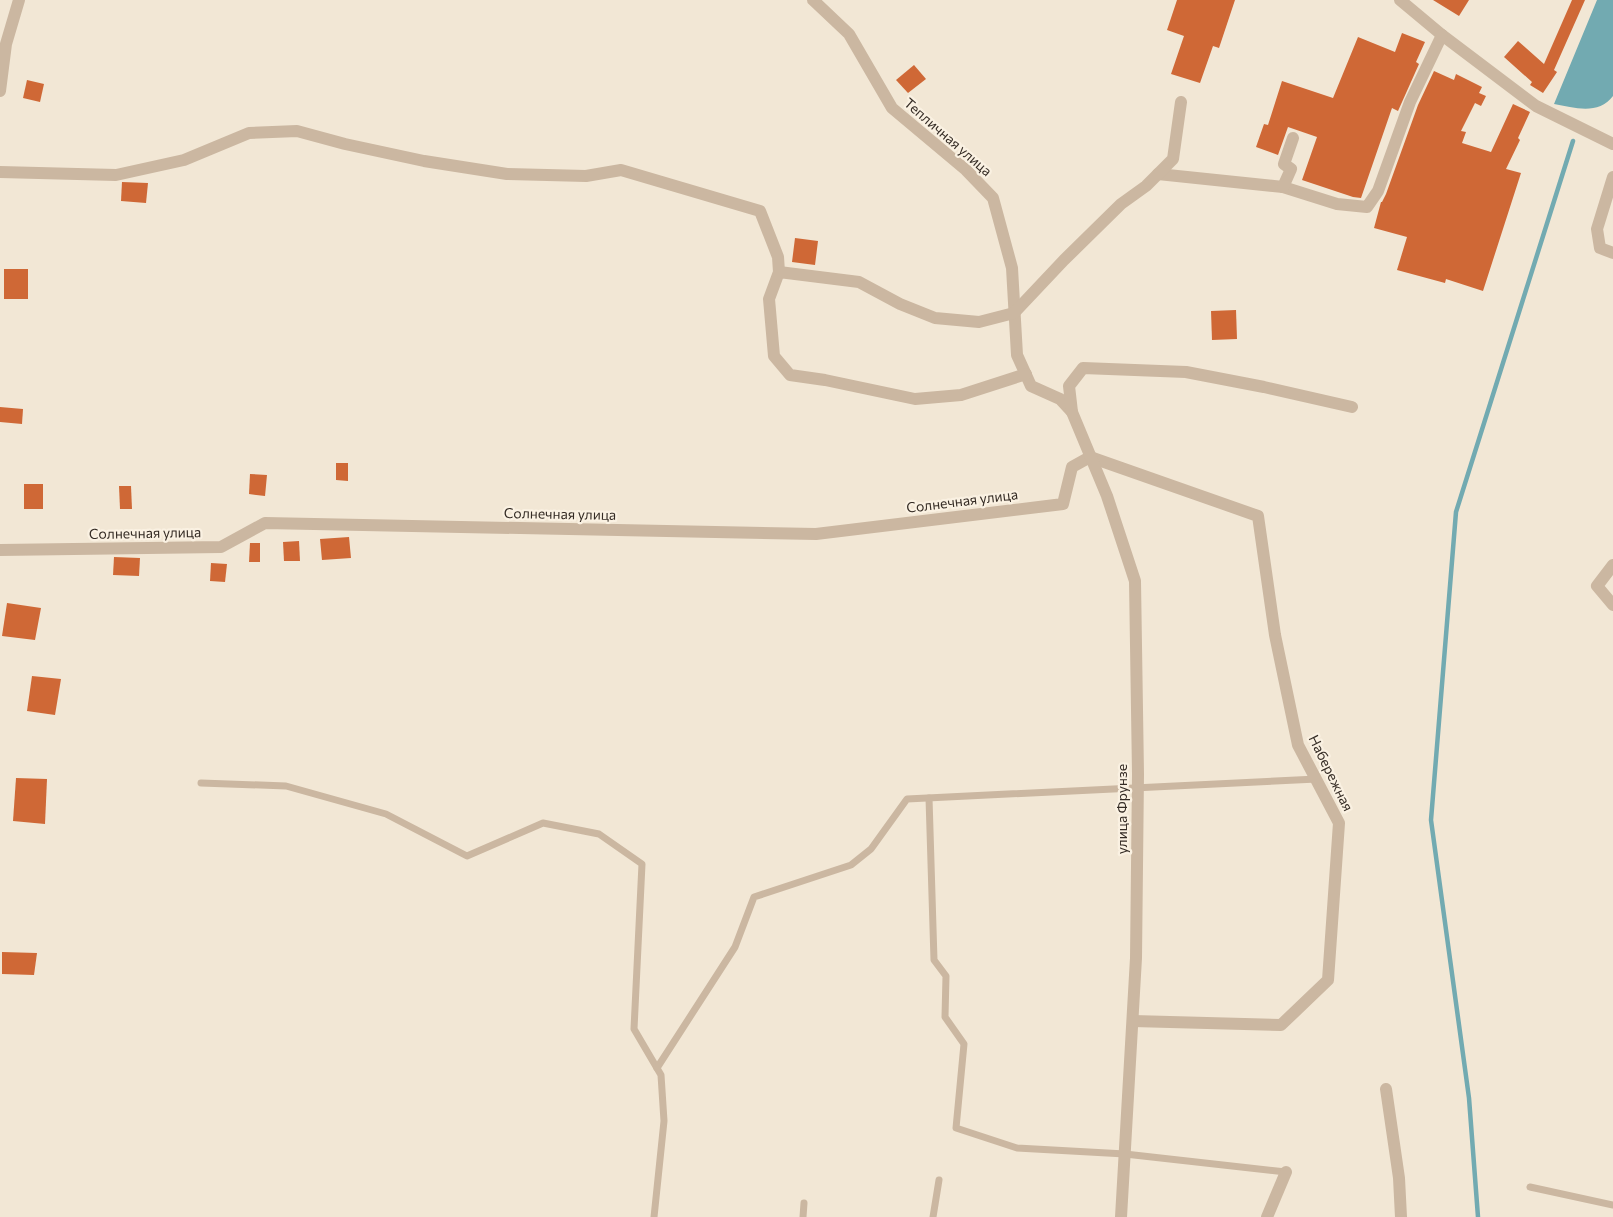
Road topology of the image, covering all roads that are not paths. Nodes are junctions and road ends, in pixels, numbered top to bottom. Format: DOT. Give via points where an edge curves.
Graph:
graph roads {
  1 [pos="19,0"];
  2 [pos="813,0"];
  3 [pos="1400,0"];
  4 [pos="1442,35"];
  5 [pos="0,91"];
  6 [pos="1181,102"];
  7 [pos="1293,138"];
  8 [pos="1613,144"];
  9 [pos="0,172"];
  10 [pos="1158,174"];
  11 [pos="1613,177"];
  12 [pos="1283,188"];
  13 [pos="1613,253"];
  14 [pos="779,272"];
  15 [pos="1014,313"];
  16 [pos="1026,374"];
  17 [pos="1352,407"];
  18 [pos="1072,412"];
  19 [pos="1090,456"];
  20 [pos="0,550"];
  21 [pos="1613,565"];
  22 [pos="1613,605"];
  23 [pos="1317,779"];
  24 [pos="201,783"];
  25 [pos="1137,788"];
  26 [pos="929,798"];
  27 [pos="1133,1021"];
  28 [pos="657,1068"];
  29 [pos="1386,1089"];
  30 [pos="1125,1154"];
  31 [pos="1286,1172"];
  32 [pos="939,1180"];
  33 [pos="1530,1187"];
  34 [pos="804,1203"];
  35 [pos="1613,1205"];
  36 [pos="654,1217"];
  37 [pos="803,1217"];
  38 [pos="934,1217"];
  39 [pos="1121,1217"];
  40 [pos="1267,1217"];
  41 [pos="1401,1217"];
  1 -- 5 [label="street" via="6,44"];
  2 -- 15 [label="street, Тепличная улица" via="849,34 892,108 966,170 993,198 1012,268"];
  3 -- 4 [label="street"];
  4 -- 8 [label="street" via="1536,106"];
  4 -- 12 [label="street" via="1410,102 1378,191 1367,207 1337,204"];
  6 -- 10 [label="street" via="1173,159"];
  7 -- 12 [label="street" via="1284,164 1290,169"];
  9 -- 14 [label="street" via="116,175 184,160 249,133 297,131 424,161 507,174 586,176 621,170 760,211 778,257"];
  10 -- 12 [label="street"];
  10 -- 15 [label="street" via="1121,204"];
  11 -- 13 [label="street" via="1597,229 1600,248"];
  14 -- 15 [label="street" via="859,282 935,318 979,322"];
  14 -- 16 [label="street" via="769,299 774,356 790,375 915,400 961,395"];
  15 -- 16 [label="street, Тепличная улица" via="1018,354"];
  16 -- 18 [label="street, Тепличная улица" via="1031,386 1060,399"];
  17 -- 18 [label="street" via="1186,372 1083,368 1069,386"];
  18 -- 19 [label="street, улица Фрунзе"];
  19 -- 20 [label="street, Солнечная улица" via="1072,467 1063,504 816,534 265,523 221,547"];
  19 -- 23 [label="street, Набережная" via="1258,516 1276,635 1298,745"];
  19 -- 25 [label="street, улица Фрунзе" via="1135,581"];
  21 -- 22 [label="street" via="1597,586"];
  23 -- 25 [label="lane"];
  23 -- 27 [label="street, Набережная" via="1338,823 1328,980 1281,1025"];
  24 -- 28 [label="lane" via="286,786 386,814 467,856 543,823 599,834 642,864 634,1029"];
  25 -- 26 [label="lane"];
  25 -- 27 [label="street, улица Фрунзе"];
  26 -- 28 [label="lane" via="907,799 871,849 851,865 754,897 735,946"];
  26 -- 30 [label="lane" via="934,960 946,976 945,1017 964,1044 956,1128 1017,1148"];
  27 -- 30 [label="street, улица Фрунзе"];
  28 -- 36 [label="lane" via="661,1075 664,1121"];
  29 -- 41 [label="street"];
  30 -- 31 [label="lane"];
  30 -- 39 [label="street, улица Фрунзе"];
  31 -- 40 [label="street"];
  32 -- 38 [label="lane"];
  33 -- 35 [label="lane"];
  34 -- 37 [label="lane"];
}
